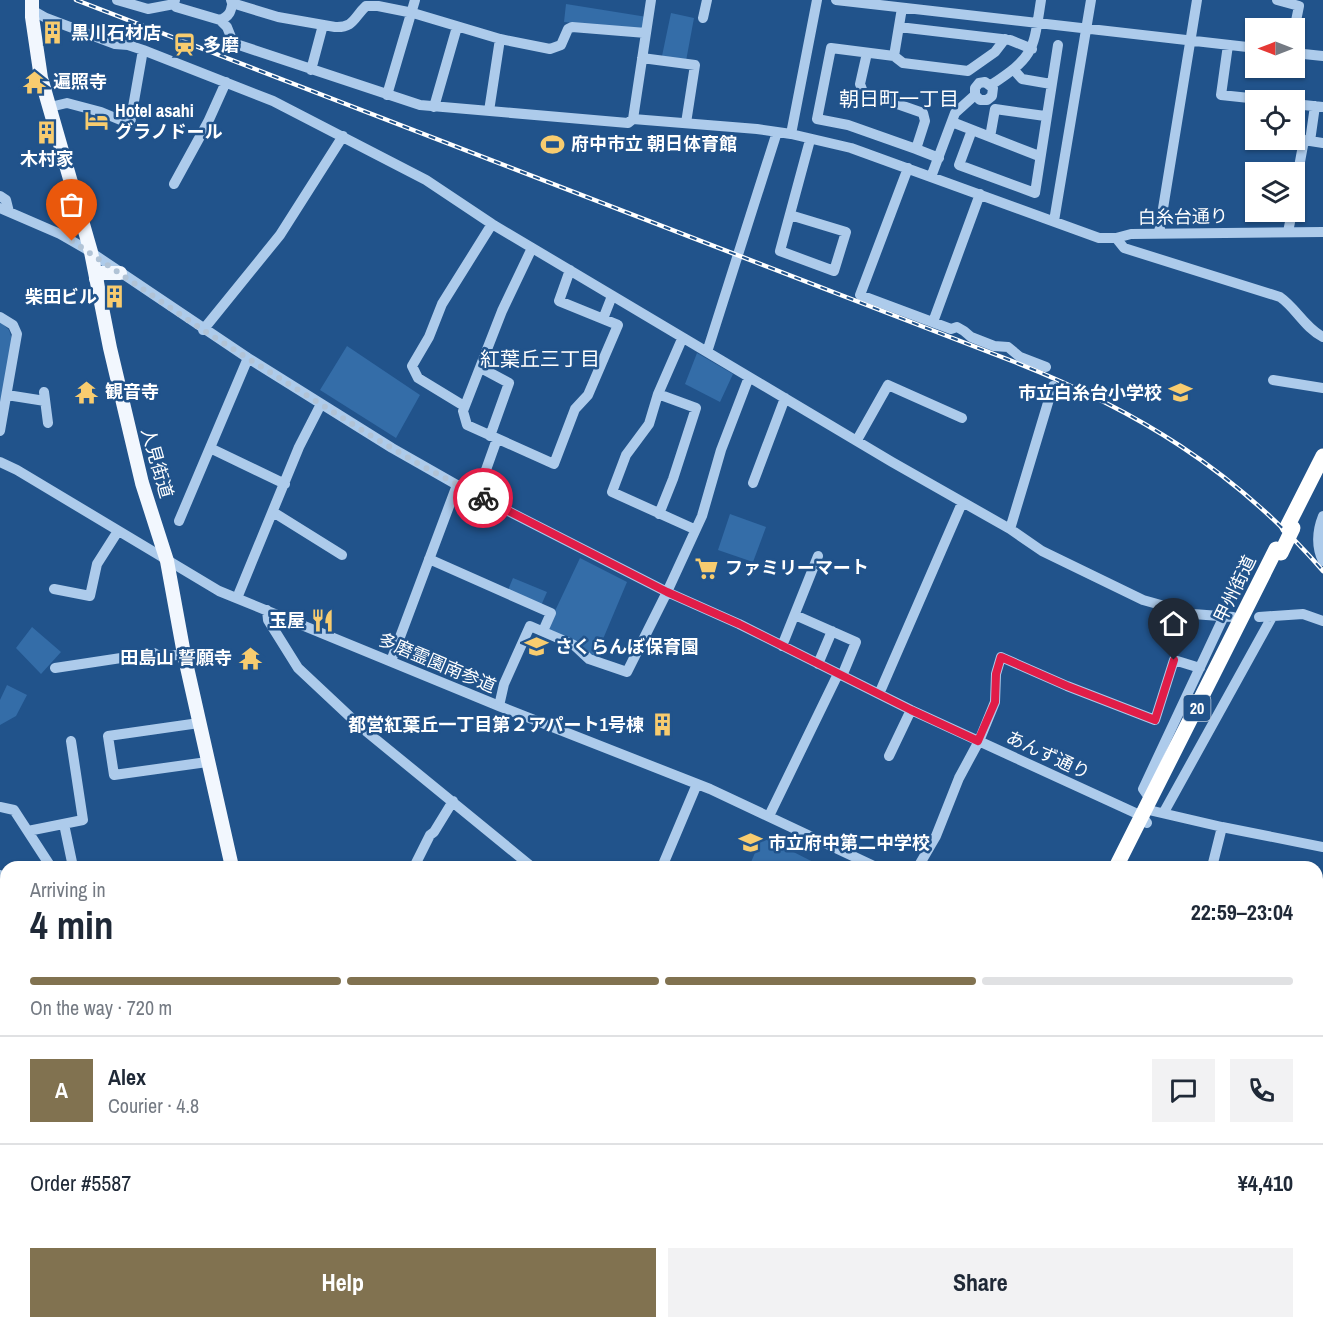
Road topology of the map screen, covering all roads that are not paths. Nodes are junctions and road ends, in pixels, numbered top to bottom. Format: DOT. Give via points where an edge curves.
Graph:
graph roads {
  1 [pos="117,0"];
  2 [pos="415,0"];
  3 [pos="651,0"];
  4 [pos="707,0"];
  5 [pos="817,0"];
  6 [pos="836,0"];
  7 [pos="1041,0"];
  8 [pos="1091,0"];
  9 [pos="1197,0"];
  10 [pos="1277,0"];
  11 [pos="135,2"];
  12 [pos="174,2"];
  13 [pos="231,4"];
  14 [pos="32,5"];
  15 [pos="902,8"];
  16 [pos="412,13"];
  17 [pos="704,18"];
  18 [pos="1297,18"];
  19 [pos="220,20"];
  20 [pos="1037,23"];
  21 [pos="323,25"];
  22 [pos="457,27"];
  23 [pos="899,27"];
  24 [pos="1087,29"];
  25 [pos="229,33"];
  26 [pos="646,33"];
  27 [pos="500,39"];
  28 [pos="1005,39"];
  29 [pos="1191,41"];
  30 [pos="1058,45"];
  31 [pos="1228,45"];
  32 [pos="1245,47"];
  33 [pos="1032,49"];
  34 [pos="143,50"];
  35 [pos="867,53"];
  36 [pos="1305,54"];
  37 [pos="894,56"];
  38 [pos="1323,56"];
  39 [pos="642,58"];
  40 [pos="311,70"];
  41 [pos="1014,70"];
  42 [pos="226,82"];
  43 [pos="1051,84"];
  44 [pos="387,95"];
  45 [pos="1245,98"];
  46 [pos="50,106"];
  47 [pos="434,107"];
  48 [pos="1319,107"];
  49 [pos="489,111"];
  50 [pos="1045,116"];
  51 [pos="633,119"];
  52 [pos="952,122"];
  53 [pos="687,123"];
  54 [pos="972,130"];
  55 [pos="777,132"];
  56 [pos="791,134"];
  57 [pos="343,136"];
  58 [pos="990,137"];
  59 [pos="810,140"];
  60 [pos="1310,141"];
  61 [pos="1323,143"];
  62 [pos="916,149"];
  63 [pos="1040,156"];
  64 [pos="939,158"];
  65 [pos="1300,162"];
  66 [pos="908,168"];
  67 [pos="931,177"];
  68 [pos="174,184"];
  69 [pos="980,194"];
  70 [pos="0,196"];
  71 [pos="4,210"];
  72 [pos="790,215"];
  73 [pos="1054,221"];
  74 [pos="1290,222"];
  75 [pos="492,224"];
  76 [pos="1288,232"];
  77 [pos="1323,232"];
  78 [pos="1159,233"];
  79 [pos="1116,238"];
  80 [pos="532,248"];
  81 [pos="91,252"];
  82 [pos="570,270"];
  83 [pos="120,273"];
  84 [pos="96,279"];
  85 [pos="612,296"];
  86 [pos="0,317"];
  87 [pos="603,319"];
  88 [pos="933,322"];
  89 [pos="203,330"];
  90 [pos="1323,337"];
  91 [pos="682,339"];
  92 [pos="707,352"];
  93 [pos="248,358"];
  94 [pos="1046,367"];
  95 [pos="481,368"];
  96 [pos="749,377"];
  97 [pos="1274,380"];
  98 [pos="1053,386"];
  99 [pos="1323,388"];
  100 [pos="658,394"];
  101 [pos="7,395"];
  102 [pos="785,398"];
  103 [pos="321,404"];
  104 [pos="465,406"];
  105 [pos="962,418"];
  106 [pos="48,423"];
  107 [pos="0,430"];
  108 [pos="494,438"];
  109 [pos="857,440"];
  110 [pos="210,448"];
  111 [pos="1323,456"];
  112 [pos="0,462"];
  113 [pos="1323,470"];
  114 [pos="753,483"];
  115 [pos="285,484"];
  116 [pos="457,484"];
  117 [pos="477,495"];
  118 [pos="963,503"];
  119 [pos="273,512"];
  120 [pos="659,514"];
  121 [pos="1323,516"];
  122 [pos="179,521"];
  123 [pos="1290,528"];
  124 [pos="694,529"];
  125 [pos="1010,529"];
  126 [pos="118,531"];
  127 [pos="342,555"];
  128 [pos="818,556"];
  129 [pos="429,559"];
  130 [pos="167,561"];
  131 [pos="1323,561"];
  132 [pos="54,589"];
  133 [pos="667,592"];
  134 [pos="237,598"];
  135 [pos="267,610"];
  136 [pos="795,615"];
  137 [pos="1259,617"];
  138 [pos="1272,617"];
  139 [pos="1323,621"];
  140 [pos="543,631"];
  141 [pos="832,632"];
  142 [pos="782,646"];
  143 [pos="184,654"];
  144 [pos="391,662"];
  145 [pos="818,663"];
  146 [pos="55,668"];
  147 [pos="1200,668"];
  148 [pos="840,675"];
  149 [pos="879,694"];
  150 [pos="499,706"];
  151 [pos="911,710"];
  152 [pos="199,723"];
  153 [pos="71,741"];
  154 [pos="978,741"];
  155 [pos="889,756"];
  156 [pos="207,762"];
  157 [pos="697,784"];
  158 [pos="453,801"];
  159 [pos="0,807"];
  160 [pos="1151,812"];
  161 [pos="769,816"];
  162 [pos="64,824"];
  163 [pos="1222,827"];
  164 [pos="28,831"];
  165 [pos="1323,847"];
  166 [pos="47,861"];
  167 [pos="72,861"];
  168 [pos="231,861"];
  169 [pos="417,861"];
  170 [pos="525,861"];
  171 [pos="665,861"];
  172 [pos="852,861"];
  173 [pos="921,861"];
  174 [pos="1120,861"];
  175 [pos="1128,861"];
  176 [pos="1214,861"];
  1 -- 11 [label="street"];
  2 -- 16 [label="street"];
  3 -- 26 [label="street"];
  4 -- 17 [label="street"];
  5 -- 56 [label="street"];
  6 -- 15 [label="street"];
  7 -- 20 [label="street"];
  8 -- 24 [label="street"];
  9 -- 29 [label="street"];
  10 -- 18 [label="street" via="1299,6"];
  11 -- 12 [label="street" via="148,9"];
  12 -- 19 [label="street" via="176,7"];
  13 -- 19 [label="street" via="226,18"];
  13 -- 21 [label="street"];
  13 -- 25 [label="street"];
  14 -- 34 [label="street" via="46,18 115,44"];
  14 -- 46 [label="main road, 人見街道" via="41,78"];
  15 -- 20 [label="street"];
  15 -- 23 [label="street"];
  16 -- 21 [label="street" via="366,6 347,26"];
  16 -- 22 [label="street"];
  16 -- 44 [label="street"];
  19 -- 25 [label="street"];
  20 -- 24 [label="street"];
  20 -- 33 [label="street"];
  21 -- 40 [label="street"];
  22 -- 27 [label="street"];
  22 -- 47 [label="street"];
  23 -- 28 [label="street"];
  23 -- 37 [label="street"];
  24 -- 29 [label="street"];
  24 -- 73 [label="street"];
  25 -- 40 [label="street" via="232,42"];
  26 -- 27 [label="street" via="572,27 561,45 550,49"];
  26 -- 39 [label="street"];
  27 -- 49 [label="street"];
  28 -- 33 [label="street"];
  28 -- 37 [label="street" via="995,52 968,71 903,63"];
  29 -- 31 [label="street"];
  29 -- 78 [label="street"];
  30 -- 43 [label="street"];
  31 -- 32 [label="street"];
  31 -- 45 [label="street" via="1221,95"];
  33 -- 41 [label="street"];
  34 -- 42 [label="street"];
  34 -- 46 [label="street" via="130,124 67,103"];
  35 -- 37 [label="street"];
  35 -- 62 [label="street" via="860,84 863,92 925,116"];
  35 -- 62 [label="street" via="831,48 817,119 848,125"];
  36 -- 38 [label="street"];
  39 -- 51 [label="street"];
  39 -- 53 [label="street" via="695,66"];
  40 -- 44 [label="street"];
  41 -- 43 [label="street" via="1022,79"];
  41 -- 52 [label="street" via="991,85 979,83 975,95"];
  42 -- 57 [label="street"];
  42 -- 68 [label="street"];
  43 -- 50 [label="street"];
  44 -- 47 [label="street"];
  46 -- 81 [label="main road, 人見街道"];
  47 -- 49 [label="street"];
  48 -- 60 [label="street"];
  49 -- 51 [label="street" via="628,123"];
  50 -- 58 [label="street" via="995,109"];
  50 -- 63 [label="street"];
  51 -- 53 [label="street"];
  52 -- 54 [label="street"];
  52 -- 64 [label="street"];
  53 -- 55 [label="street"];
  54 -- 58 [label="street"];
  54 -- 63 [label="street" via="959,165 1035,193"];
  55 -- 56 [label="street"];
  55 -- 92 [label="street"];
  56 -- 59 [label="street"];
  57 -- 75 [label="street" via="441,189"];
  57 -- 89 [label="street" via="270,248"];
  58 -- 63 [label="street"];
  59 -- 66 [label="street" via="851,148"];
  59 -- 72 [label="street"];
  60 -- 61 [label="street"];
  60 -- 65 [label="street" via="1304,140"];
  62 -- 64 [label="street"];
  64 -- 67 [label="street"];
  66 -- 67 [label="street"];
  66 -- 88 [label="street" via="860,295"];
  67 -- 69 [label="street"];
  69 -- 73 [label="street"];
  69 -- 88 [label="street"];
  70 -- 71 [label="street" via="6,200"];
  71 -- 81 [label="street, あんず通り"];
  72 -- 72 [label="street" via="780,251 834,271 846,232"];
  73 -- 79 [label="street" via="1099,238"];
  74 -- 76 [label="street"];
  75 -- 80 [label="street"];
  75 -- 104 [label="street" via="442,304 412,366 418,378"];
  76 -- 77 [label="street, 白糸台通り"];
  76 -- 78 [label="street, 白糸台通り"];
  78 -- 79 [label="street, 白糸台通り"];
  79 -- 90 [label="street" via="1124,248 1280,297 1313,332"];
  80 -- 82 [label="street"];
  80 -- 95 [label="street"];
  81 -- 83 [label="street, あんず通り"];
  81 -- 84 [label="main road, 人見街道"];
  82 -- 85 [label="street"];
  82 -- 87 [label="street" via="559,301"];
  83 -- 84 [label="main road" via="101,273"];
  83 -- 89 [label="street, あんず通り"];
  84 -- 130 [label="main road, 人見街道" via="142,483"];
  85 -- 87 [label="street"];
  85 -- 91 [label="street"];
  86 -- 101 [label="street" via="13,325 17,334"];
  87 -- 108 [label="street" via="618,325 588,395 575,409 554,464"];
  88 -- 94 [label="street" via="951,329 957,327 994,346 1008,347 1020,357"];
  89 -- 93 [label="street, あんず通り"];
  91 -- 92 [label="street"];
  91 -- 100 [label="street"];
  92 -- 96 [label="street"];
  93 -- 103 [label="street, あんず通り"];
  93 -- 110 [label="street"];
  95 -- 104 [label="street"];
  95 -- 108 [label="street" via="509,383"];
  96 -- 102 [label="street"];
  96 -- 124 [label="street" via="721,450 702,516"];
  97 -- 99 [label="street"];
  98 -- 125 [label="street"];
  100 -- 120 [label="street" via="696,408"];
  100 -- 120 [label="street" via="649,424 626,455 612,492"];
  101 -- 106 [label="street" via="45,397"];
  101 -- 107 [label="street"];
  102 -- 109 [label="street"];
  102 -- 114 [label="street"];
  103 -- 115 [label="street"];
  103 -- 116 [label="street, あんず通り"];
  104 -- 108 [label="street" via="467,425"];
  105 -- 109 [label="street" via="888,385"];
  108 -- 117 [label="street"];
  109 -- 118 [label="street"];
  110 -- 115 [label="street"];
  110 -- 122 [label="street"];
  111 -- 123 [label="highway, 甲州街道 / 20"];
  112 -- 126 [label="street, 多磨霊園南参道"];
  113 -- 123 [label="highway, 甲州街道 / 20"];
  115 -- 119 [label="street"];
  116 -- 117 [label="street, あんず通り"];
  116 -- 129 [label="street"];
  117 -- 133 [label="street, あんず通り"];
  118 -- 125 [label="street"];
  118 -- 149 [label="street"];
  119 -- 127 [label="street"];
  119 -- 134 [label="street"];
  120 -- 124 [label="street"];
  121 -- 131 [label="street" via="1318,550"];
  123 -- 160 [label="highway, 甲州街道 / 20"];
  124 -- 133 [label="street"];
  125 -- 147 [label="street" via="1041,551 1143,600 1193,614 1228,617"];
  126 -- 130 [label="street, 多磨霊園南参道"];
  126 -- 132 [label="street" via="97,564 90,596"];
  128 -- 136 [label="street"];
  129 -- 140 [label="street" via="551,613"];
  129 -- 144 [label="street"];
  130 -- 134 [label="street, 多磨霊園南参道"];
  130 -- 143 [label="main road, 人見街道"];
  133 -- 140 [label="street" via="627,672 590,658 574,645"];
  133 -- 142 [label="street, あんず通り"];
  134 -- 135 [label="street, 多磨霊園南参道"];
  135 -- 144 [label="street, 多磨霊園南参道"];
  135 -- 158 [label="street" via="268,620 298,668 362,728"];
  136 -- 141 [label="street"];
  136 -- 142 [label="street"];
  137 -- 138 [label="street"];
  138 -- 139 [label="street" via="1303,614"];
  138 -- 160 [label="street"];
  140 -- 150 [label="street" via="530,626 504,684"];
  141 -- 145 [label="street"];
  141 -- 148 [label="street" via="856,642"];
  142 -- 145 [label="street, あんず通り"];
  143 -- 146 [label="street" via="160,657 154,653"];
  143 -- 152 [label="main road, 人見街道"];
  144 -- 150 [label="street, 多磨霊園南参道"];
  145 -- 148 [label="street, あんず通り"];
  147 -- 154 [label="street" via="1174,660 1155,720 1001,657 995,702"];
  147 -- 160 [label="street" via="1143,789"];
  148 -- 149 [label="street, あんず通り"];
  148 -- 161 [label="street"];
  149 -- 151 [label="street, あんず通り"];
  150 -- 157 [label="street, 多磨霊園南参道"];
  151 -- 154 [label="street, あんず通り"];
  151 -- 155 [label="street"];
  152 -- 156 [label="main road, 人見街道"];
  152 -- 156 [label="street" via="108,736 114,775"];
  153 -- 162 [label="street" via="83,820"];
  154 -- 160 [label="street, あんず通り"];
  154 -- 173 [label="street"];
  156 -- 168 [label="main road, 人見街道"];
  157 -- 161 [label="street, 多磨霊園南参道"];
  157 -- 171 [label="street"];
  158 -- 169 [label="street"];
  158 -- 170 [label="street"];
  159 -- 164 [label="street" via="14,810"];
  160 -- 163 [label="street, あんず通り"];
  160 -- 174 [label="highway, 甲州街道 / 20"];
  160 -- 175 [label="highway, 甲州街道 / 20"];
  161 -- 172 [label="street, 多磨霊園南参道"];
  162 -- 164 [label="street"];
  162 -- 167 [label="street"];
  163 -- 165 [label="street, あんず通り"];
  163 -- 176 [label="street"];
  164 -- 166 [label="street"];
}
